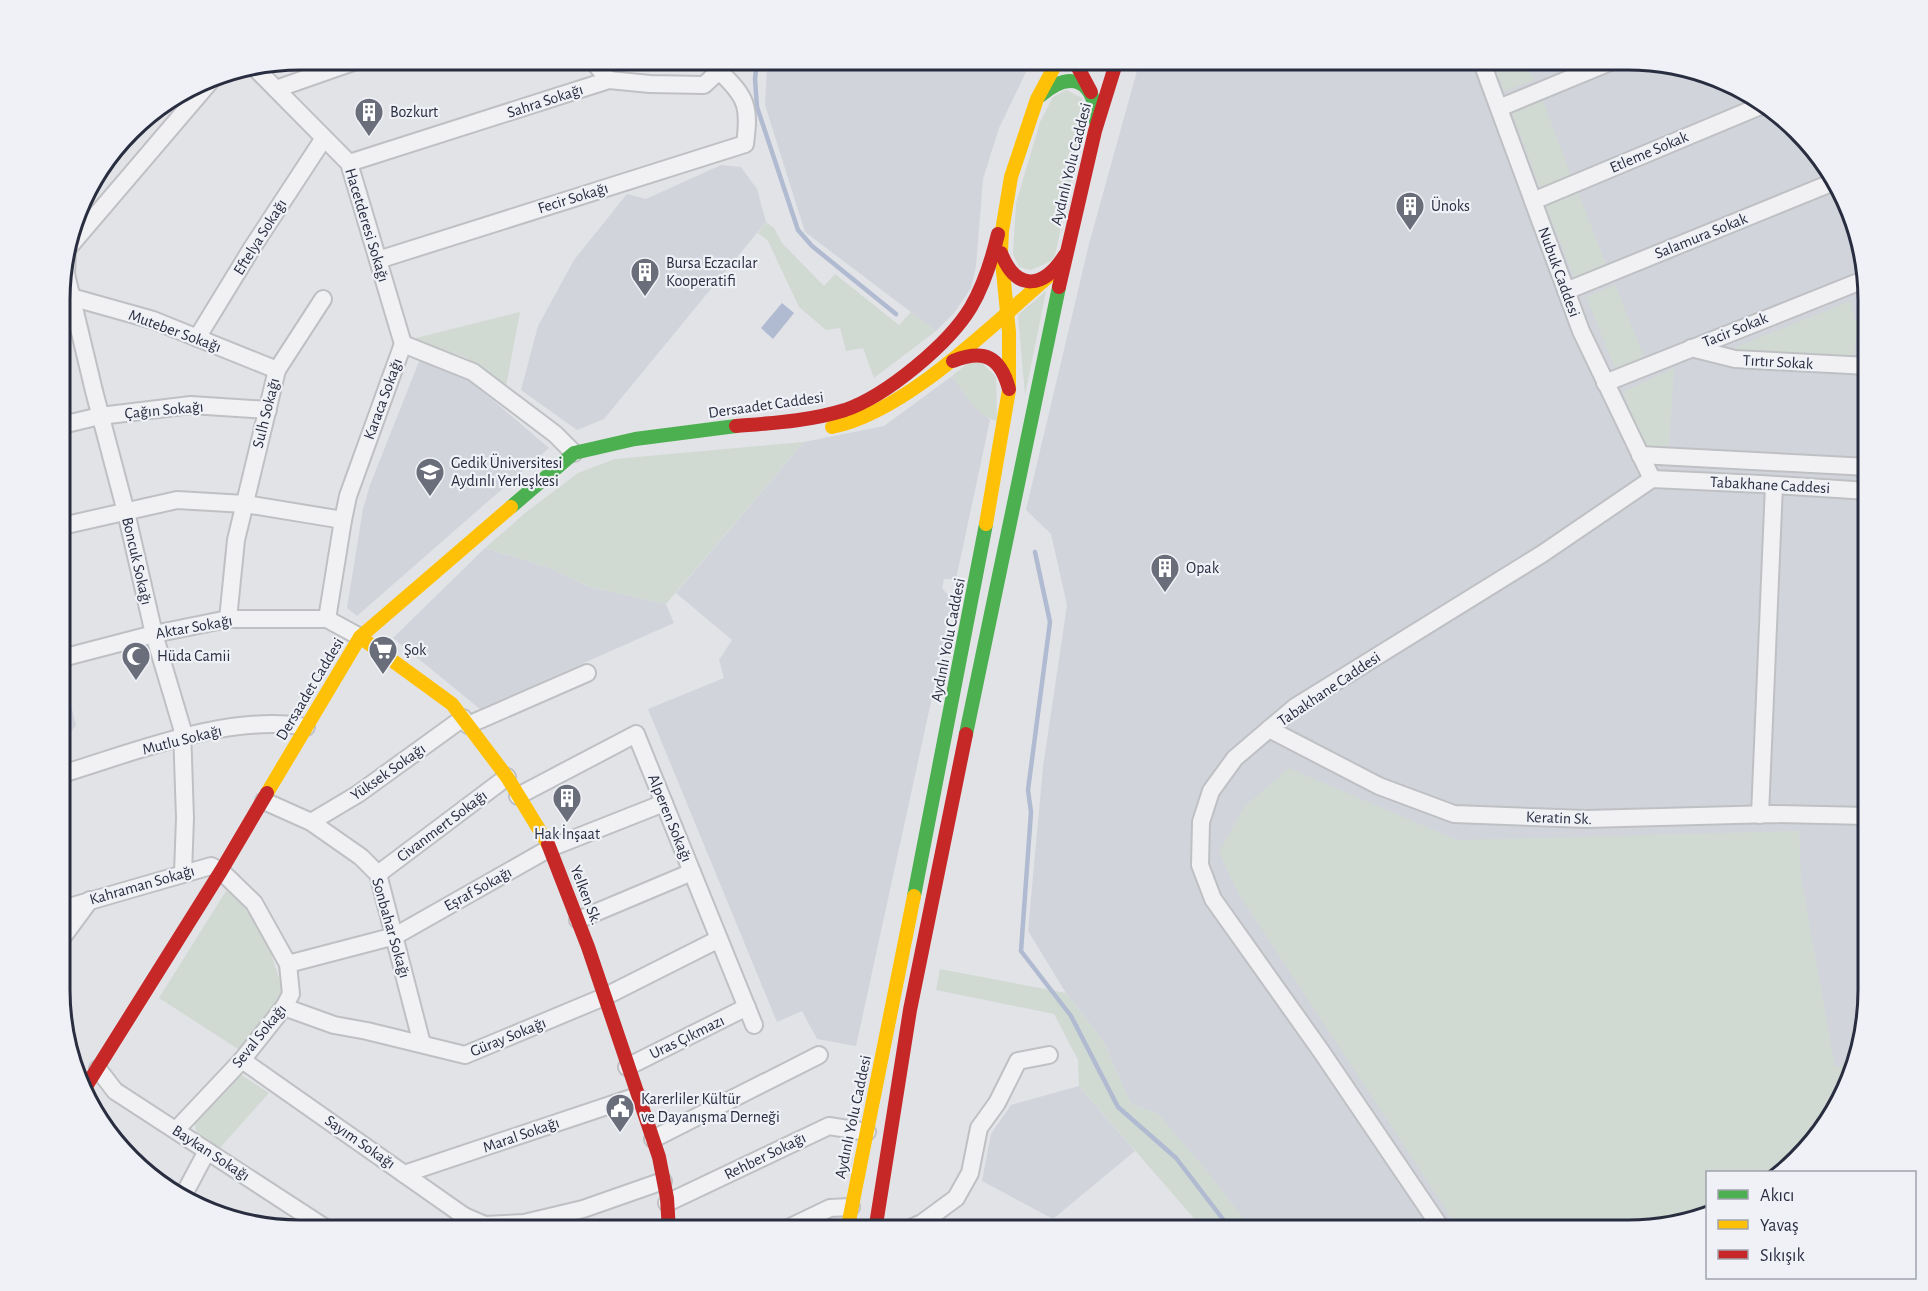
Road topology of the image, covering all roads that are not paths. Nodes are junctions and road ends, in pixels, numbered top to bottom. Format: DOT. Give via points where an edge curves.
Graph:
graph roads {
  1 [pos="330,70"];
  2 [pos="600,70"];
  3 [pos="718,70"];
  4 [pos="725,70"];
  5 [pos="1039,70"];
  6 [pos="1053,70"];
  7 [pos="1079,70"];
  8 [pos="1114,70"];
  9 [pos="1486,70"];
  10 [pos="1591,70"];
  11 [pos="261,74"];
  12 [pos="609,80"];
  13 [pos="276,89"];
  14 [pos="1091,92"];
  15 [pos="200,94"];
  16 [pos="1037,99"];
  17 [pos="1499,108"];
  18 [pos="1754,109"];
  19 [pos="748,120"];
  20 [pos="1095,131"];
  21 [pos="1023,137"];
  22 [pos="324,138"];
  23 [pos="349,163"];
  24 [pos="1011,177"];
  25 [pos="1826,185"];
  26 [pos="1533,201"];
  27 [pos="81,233"];
  28 [pos="1000,251"];
  29 [pos="1065,255"];
  30 [pos="378,260"];
  31 [pos="1048,277"];
  32 [pos="1857,283"];
  33 [pos="1566,291"];
  34 [pos="71,297"];
  35 [pos="323,299"];
  36 [pos="70,310"];
  37 [pos="1006,313"];
  38 [pos="70,325"];
  39 [pos="197,338"];
  40 [pos="403,344"];
  41 [pos="1691,348"];
  42 [pos="946,364"];
  43 [pos="1858,365"];
  44 [pos="277,370"];
  45 [pos="1605,382"];
  46 [pos="1009,390"];
  47 [pos="268,410"];
  48 [pos="100,416"];
  49 [pos="70,423"];
  50 [pos="678,434"];
  51 [pos="574,453"];
  52 [pos="1640,455"];
  53 [pos="1858,466"];
  54 [pos="1652,479"];
  55 [pos="1774,484"];
  56 [pos="1858,490"];
  57 [pos="245,504"];
  58 [pos="126,512"];
  59 [pos="343,520"];
  60 [pos="70,524"];
  61 [pos="228,619"];
  62 [pos="327,619"];
  63 [pos="154,634"];
  64 [pos="360,637"];
  65 [pos="70,656"];
  66 [pos="587,673"];
  67 [pos="465,722"];
  68 [pos="306,727"];
  69 [pos="1269,729"];
  70 [pos="183,737"];
  71 [pos="70,772"];
  72 [pos="507,777"];
  73 [pos="518,796"];
  74 [pos="264,801"];
  75 [pos="664,803"];
  76 [pos="1760,815"];
  77 [pos="1858,816"];
  78 [pos="311,822"];
  79 [pos="550,848"];
  80 [pos="222,871"];
  81 [pos="692,872"];
  82 [pos="183,873"];
  83 [pos="378,874"];
  84 [pos="90,900"];
  85 [pos="70,906"];
  86 [pos="578,920"];
  87 [pos="70,927"];
  88 [pos="395,936"];
  89 [pos="719,939"];
  90 [pos="288,964"];
  91 [pos="604,997"];
  92 [pos="284,1007"];
  93 [pos="747,1007"];
  94 [pos="754,1025"];
  95 [pos="422,1044"];
  96 [pos="819,1055"];
  97 [pos="1049,1055"];
  98 [pos="242,1059"];
  99 [pos="627,1067"];
  100 [pos="98,1069"];
  101 [pos="89,1082"];
  102 [pos="637,1096"];
  103 [pos="176,1130"];
  104 [pos="867,1132"];
  105 [pos="653,1139"];
  106 [pos="207,1151"];
  107 [pos="404,1174"];
  108 [pos="663,1181"];
  109 [pos="186,1190"];
  110 [pos="667,1203"];
  111 [pos="851,1207"];
  112 [pos="313,1220"];
  113 [pos="457,1220"];
  114 [pos="537,1220"];
  115 [pos="668,1220"];
  116 [pos="805,1220"];
  117 [pos="849,1220"];
  118 [pos="877,1220"];
  119 [pos="926,1220"];
  120 [pos="1436,1220"];
  1 -- 13 [label="street"];
  2 -- 12 [label="street"];
  3 -- 12 [label="street, Sahra Sokağı" via="704,85"];
  4 -- 19 [label="street, Sahra Sokağı" via="745,102"];
  5 -- 21 [label="main road"];
  6 -- 16 [label="main road, Aydınlı Yolu Caddesi"];
  7 -- 14 [label="main road"];
  8 -- 20 [label="main road, Aydınlı Yolu Caddesi"];
  9 -- 17 [label="street, Nubuk Caddesi"];
  10 -- 17 [label="street"];
  11 -- 13 [label="street, Hacetderesi Sokağı"];
  12 -- 23 [label="street, Sahra Sokağı"];
  13 -- 22 [label="street, Hacetderesi Sokağı"];
  14 -- 16 [label="main road" via="1082,83 1060,81"];
  14 -- 20 [label="main road" via="1097,115"];
  15 -- 27 [label="street"];
  16 -- 21 [label="main road, Aydınlı Yolu Caddesi"];
  17 -- 26 [label="street, Nubuk Caddesi"];
  18 -- 26 [label="street, Etleme Sokak"];
  19 -- 30 [label="street, Fecir Sokağı" via="745,144"];
  20 -- 29 [label="main road, Aydınlı Yolu Caddesi"];
  21 -- 24 [label="main road, Aydınlı Yolu Caddesi"];
  22 -- 23 [label="street, Hacetderesi Sokağı"];
  22 -- 39 [label="street, Eftelya Sokağı"];
  23 -- 30 [label="street, Hacetderesi Sokağı"];
  24 -- 28 [label="main road, Aydınlı Yolu Caddesi"];
  24 -- 50 [label="main road, Dersaadet Caddesi" via="985,278 970,308 918,363 846,410"];
  25 -- 33 [label="street, Salamura Sokak"];
  26 -- 33 [label="street, Nubuk Caddesi"];
  28 -- 31 [label="main road" via="1004,266 1019,280"];
  28 -- 37 [label="main road, Aydınlı Yolu Caddesi"];
  29 -- 31 [label="main road, Dersaadet Caddesi"];
  29 -- 118 [label="main road, Aydınlı Yolu Caddesi" via="910,1010"];
  30 -- 40 [label="street, Hacetderesi Sokağı"];
  31 -- 37 [label="main road, Dersaadet Caddesi"];
  32 -- 41 [label="street, Tacir Sokak"];
  33 -- 45 [label="street, Nubuk Caddesi"];
  34 -- 36 [label="street, Boncuk Sokağı"];
  34 -- 39 [label="street, Muteber Sokağı" via="153,320"];
  35 -- 44 [label="street, Sulh Sokağı"];
  37 -- 42 [label="main road, Dersaadet Caddesi"];
  37 -- 46 [label="main road, Aydınlı Yolu Caddesi"];
  38 -- 48 [label="street, Boncuk Sokağı"];
  39 -- 44 [label="street, Muteber Sokağı"];
  40 -- 51 [label="street, Karaca Sokağı" via="473,372"];
  40 -- 59 [label="street, Karaca Sokağı"];
  41 -- 43 [label="street, Tırtır Sokak" via="1735,359"];
  41 -- 45 [label="street, Tacir Sokak"];
  42 -- 46 [label="main road" via="967,354 992,358 1006,374"];
  42 -- 50 [label="main road, Dersaadet Caddesi" via="886,407 837,426 785,432"];
  44 -- 47 [label="street, Sulh Sokağı"];
  45 -- 52 [label="street, Nubuk Caddesi"];
  46 -- 104 [label="main road, Aydınlı Yolu Caddesi" via="975,588"];
  47 -- 48 [label="street, Çağın Sokağı" via="191,405"];
  47 -- 57 [label="street, Sulh Sokağı"];
  48 -- 49 [label="street, Çağın Sokağı"];
  48 -- 58 [label="street, Boncuk Sokağı"];
  50 -- 51 [label="main road, Dersaadet Caddesi" via="604,444"];
  51 -- 64 [label="main road, Dersaadet Caddesi"];
  52 -- 53 [label="street"];
  52 -- 54 [label="street, Nubuk Caddesi"];
  54 -- 55 [label="street, Tabakhane Caddesi"];
  54 -- 69 [label="street, Tabakhane Caddesi" via="1542,554 1295,707"];
  55 -- 56 [label="street, Tabakhane Caddesi"];
  55 -- 76 [label="street"];
  57 -- 58 [label="street" via="177,500"];
  57 -- 59 [label="street"];
  57 -- 61 [label="street, Sulh Sokağı" via="236,540"];
  58 -- 60 [label="street"];
  58 -- 63 [label="street, Boncuk Sokağı"];
  59 -- 62 [label="street, Karaca Sokağı"];
  61 -- 62 [label="street, Aktar Sokağı"];
  61 -- 63 [label="street, Aktar Sokağı"];
  62 -- 64 [label="street, Aktar Sokağı"];
  63 -- 65 [label="street, Aktar Sokağı"];
  63 -- 70 [label="street, Boncuk Sokağı"];
  64 -- 67 [label="main road, Yelken Sk." via="452,704"];
  64 -- 68 [label="main road, Dersaadet Caddesi"];
  66 -- 67 [label="street, Yüksek Sokağı"];
  67 -- 72 [label="main road, Yelken Sk."];
  67 -- 78 [label="street, Yüksek Sokağı"];
  68 -- 70 [label="street, Mutlu Sokağı" via="233,727"];
  68 -- 74 [label="main road, Dersaadet Caddesi"];
  69 -- 76 [label="street, Keratin Sk." via="1379,786 1454,814 1586,819"];
  69 -- 120 [label="street, Tabakhane Caddesi" via="1235,758 1211,791 1201,822 1200,865 1213,898"];
  70 -- 71 [label="street, Mutlu Sokağı"];
  70 -- 82 [label="street, Boncuk Sokağı"];
  72 -- 73 [label="main road, Yelken Sk."];
  72 -- 83 [label="street, Civanmert Sokağı"];
  73 -- 75 [label="street, Alperen Sokağı" via="636,734"];
  73 -- 79 [label="main road, Yelken Sk."];
  74 -- 78 [label="street, Sonbahar Sokağı"];
  74 -- 80 [label="main road, Dersaadet Caddesi"];
  75 -- 79 [label="street, Eşraf Sokağı"];
  75 -- 81 [label="street, Alperen Sokağı"];
  76 -- 77 [label="street, Keratin Sk."];
  78 -- 83 [label="street, Sonbahar Sokağı" via="361,857"];
  79 -- 86 [label="main road, Yelken Sk."];
  79 -- 88 [label="street, Eşraf Sokağı"];
  80 -- 82 [label="street, Kahraman Sokağı" via="211,866"];
  80 -- 90 [label="street, Seval Sokağı" via="254,903"];
  80 -- 100 [label="main road, Dersaadet Caddesi"];
  81 -- 86 [label="street"];
  81 -- 89 [label="street, Alperen Sokağı"];
  82 -- 84 [label="street, Kahraman Sokağı"];
  83 -- 88 [label="street, Sonbahar Sokağı"];
  84 -- 85 [label="street, Kahraman Sokağı"];
  84 -- 87 [label="street"];
  86 -- 91 [label="main road, Yelken Sk."];
  88 -- 90 [label="street, Eşraf Sokağı"];
  88 -- 95 [label="street, Sonbahar Sokağı"];
  89 -- 91 [label="street, Güray Sokağı"];
  89 -- 93 [label="street, Alperen Sokağı"];
  90 -- 92 [label="street, Seval Sokağı" via="291,994"];
  91 -- 95 [label="street, Güray Sokağı" via="465,1055"];
  91 -- 99 [label="main road, Yelken Sk."];
  92 -- 95 [label="street, Güray Sokağı" via="334,1025"];
  92 -- 98 [label="street, Seval Sokağı"];
  93 -- 94 [label="street, Alperen Sokağı"];
  93 -- 99 [label="street, Uras Çıkmazı"];
  96 -- 105 [label="street"];
  97 -- 119 [label="street" via="1018,1061 998,1103 979,1128 970,1173 956,1198"];
  98 -- 103 [label="street, Seval Sokağı"];
  98 -- 107 [label="street, Sayım Sokağı"];
  99 -- 102 [label="main road, Yelken Sk."];
  100 -- 101 [label="main road, Dersaadet Caddesi"];
  100 -- 103 [label="street, Baykan Sokağı" via="115,1091"];
  102 -- 105 [label="main road, Yelken Sk."];
  102 -- 107 [label="street, Maral Sokağı"];
  103 -- 106 [label="street, Baykan Sokağı"];
  104 -- 110 [label="street, Rehber Sokağı" via="829,1126"];
  104 -- 111 [label="main road, Aydınlı Yolu Caddesi"];
  105 -- 108 [label="main road, Yelken Sk."];
  106 -- 109 [label="street"];
  106 -- 112 [label="street, Baykan Sokağı"];
  107 -- 113 [label="street, Sayım Sokağı"];
  108 -- 110 [label="main road, Yelken Sk."];
  108 -- 114 [label="street, Sayım Sokağı" via="583,1209"];
  110 -- 115 [label="main road, Yelken Sk."];
  111 -- 116 [label="street" via="830,1208"];
  111 -- 117 [label="main road, Aydınlı Yolu Caddesi"];
}
